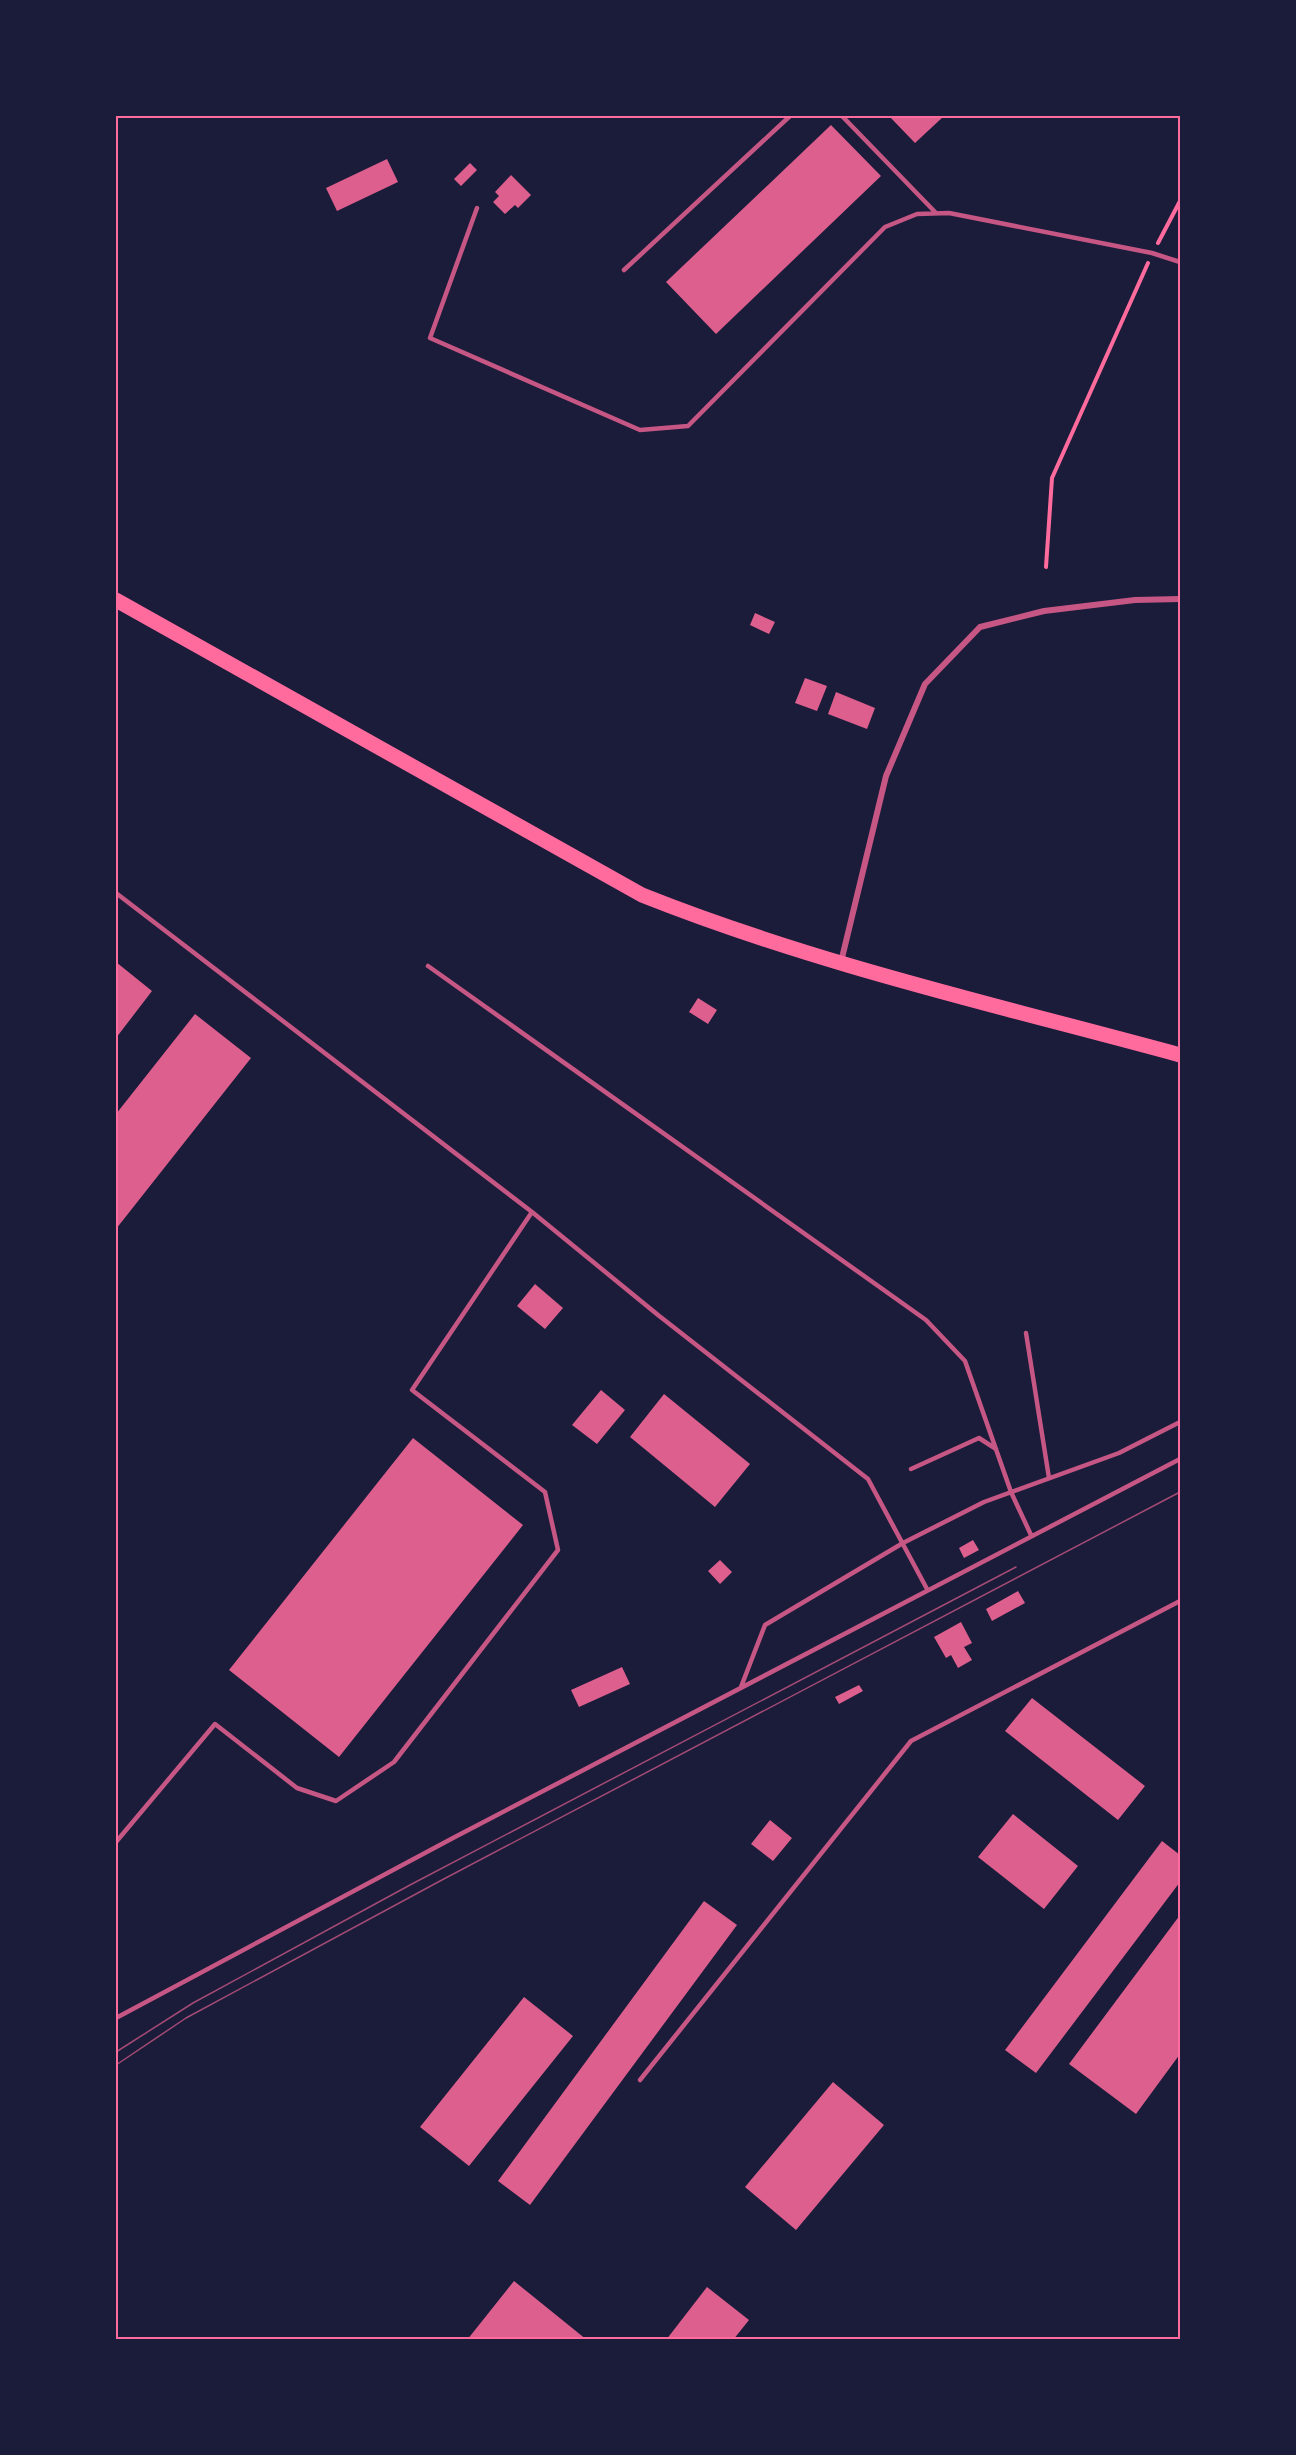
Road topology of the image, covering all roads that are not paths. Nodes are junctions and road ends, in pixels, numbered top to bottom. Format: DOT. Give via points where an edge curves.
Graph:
graph roads {
  1 [pos="790,116"];
  2 [pos="842,116"];
  3 [pos="477,208"];
  4 [pos="936,213"];
  5 [pos="1180,262"];
  6 [pos="624,270"];
  7 [pos="1180,599"];
  8 [pos="116,600"];
  9 [pos="116,893"];
  10 [pos="841,962"];
  11 [pos="428,966"];
  12 [pos="1180,1055"];
  13 [pos="532,1212"];
  14 [pos="1026,1333"];
  15 [pos="1180,1422"];
  16 [pos="996,1449"];
  17 [pos="1180,1459"];
  18 [pos="911,1469"];
  19 [pos="1048,1479"];
  20 [pos="1011,1492"];
  21 [pos="1031,1535"];
  22 [pos="903,1543"];
  23 [pos="927,1589"];
  24 [pos="1180,1601"];
  25 [pos="741,1687"];
  26 [pos="116,1842"];
  27 [pos="116,2018"];
  28 [pos="640,2080"];
  1 -- 6 [label="lane"];
  2 -- 4 [label="lane"];
  3 -- 4 [label="lane" via="430,338 640,430 688,426 885,227 917,214"];
  4 -- 5 [label="lane" via="1152,253"];
  7 -- 10 [label="street" via="1044,610 981,627 925,684 886,776"];
  8 -- 10 [label="main road" via="642,895 721,926"];
  9 -- 13 [label="lane"];
  10 -- 12 [label="main road"];
  11 -- 16 [label="lane" via="926,1320 965,1361"];
  13 -- 22 [label="lane" via="868,1479"];
  13 -- 26 [label="lane" via="412,1390 545,1492 558,1550 394,1762 336,1801 297,1788 215,1724"];
  14 -- 19 [label="lane"];
  15 -- 19 [label="lane" via="1119,1453"];
  16 -- 18 [label="lane" via="979,1438"];
  16 -- 20 [label="lane"];
  17 -- 21 [label="lane"];
  19 -- 20 [label="lane"];
  20 -- 21 [label="lane"];
  20 -- 22 [label="lane"];
  21 -- 23 [label="lane"];
  22 -- 23 [label="lane"];
  22 -- 25 [label="lane" via="765,1625"];
  23 -- 25 [label="lane"];
  24 -- 28 [label="lane" via="911,1741"];
  25 -- 27 [label="lane"];
}
